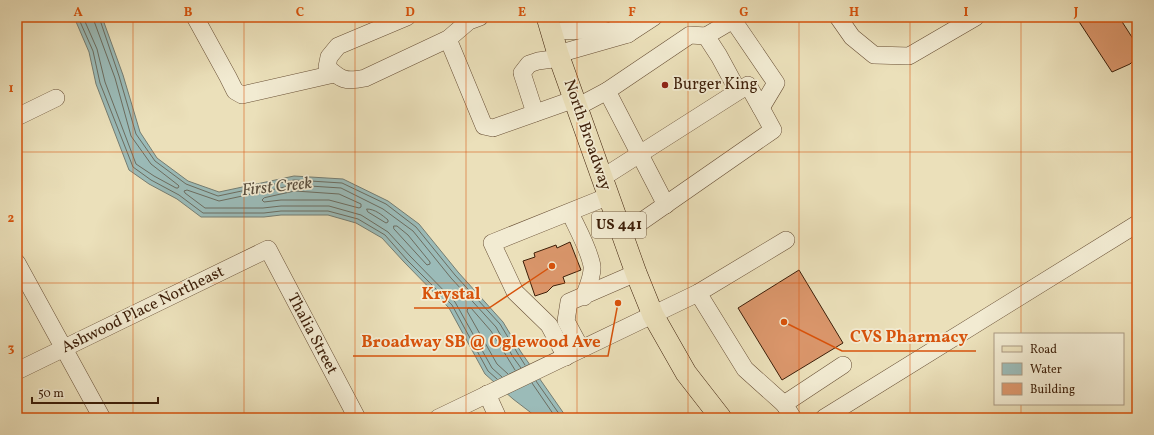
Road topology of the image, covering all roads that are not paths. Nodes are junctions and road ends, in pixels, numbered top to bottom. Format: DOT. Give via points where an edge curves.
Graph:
graph roads {
  1 [pos="194,17"];
  2 [pos="407,17"];
  3 [pos="616,17"];
  4 [pos="654,17"];
  5 [pos="838,17"];
  6 [pos="976,17"];
  7 [pos="469,18"];
  8 [pos="735,18"];
  9 [pos="549,24"];
  10 [pos="628,34"];
  11 [pos="706,36"];
  12 [pos="448,39"];
  13 [pos="559,56"];
  14 [pos="334,74"];
  15 [pos="607,91"];
  16 [pos="738,91"];
  17 [pos="56,98"];
  18 [pos="576,103"];
  19 [pos="761,108"];
  20 [pos="535,113"];
  21 [pos="17,117"];
  22 [pos="640,154"];
  23 [pos="606,187"];
  24 [pos="666,205"];
  25 [pos="570,213"];
  26 [pos="1137,224"];
  27 [pos="622,235"];
  28 [pos="786,240"];
  29 [pos="268,249"];
  30 [pos="17,262"];
  31 [pos="636,273"];
  32 [pos="698,293"];
  33 [pos="584,297"];
  34 [pos="653,315"];
  35 [pos="64,348"];
  36 [pos="573,353"];
  37 [pos="843,365"];
  38 [pos="17,371"];
  39 [pos="491,392"];
  40 [pos="788,411"];
  41 [pos="102,418"];
  42 [pos="357,418"];
  43 [pos="438,418"];
  44 [pos="498,418"];
  45 [pos="721,418"];
  46 [pos="824,418"];
  1 -- 14 [label="street" via="235,91 242,95"];
  2 -- 14 [label="street" via="338,46 329,57 327,67"];
  3 -- 10 [label="street"];
  4 -- 10 [label="street"];
  5 -- 6 [label="street" via="852,37 874,55 909,56"];
  7 -- 12 [label="street"];
  8 -- 11 [label="street"];
  8 -- 19 [label="street" via="776,83"];
  9 -- 10 [label="street"];
  9 -- 13 [label="main road, North Broadway / US 441"];
  10 -- 13 [label="street"];
  11 -- 15 [label="street" via="690,35"];
  11 -- 16 [label="street"];
  12 -- 14 [label="street" via="365,78 353,81 339,78"];
  12 -- 20 [label="street" via="484,126 493,128"];
  13 -- 18 [label="main road, North Broadway / US 441"];
  13 -- 20 [label="street" via="529,64 522,73"];
  15 -- 18 [label="street"];
  15 -- 22 [label="street"];
  16 -- 19 [label="street" via="748,85"];
  16 -- 22 [label="street"];
  17 -- 21 [label="street"];
  18 -- 20 [label="street"];
  18 -- 23 [label="main road, North Broadway / US 441"];
  19 -- 24 [label="street" via="773,130"];
  22 -- 23 [label="street"];
  22 -- 24 [label="street"];
  23 -- 25 [label="street"];
  23 -- 27 [label="main road, North Broadway / US 441"];
  24 -- 27 [label="street"];
  25 -- 33 [label="street" via="585,244 592,267"];
  25 -- 36 [label="street" via="492,243 515,292"];
  26 -- 46 [label="street"];
  27 -- 31 [label="main road, North Broadway / US 441"];
  28 -- 32 [label="street"];
  29 -- 35 [label="street, Ashwood Place Northeast"];
  29 -- 42 [label="street, Thalia Street"];
  30 -- 35 [label="street"];
  31 -- 33 [label="street"];
  31 -- 34 [label="main road, North Broadway / US 441"];
  32 -- 34 [label="street"];
  32 -- 40 [label="street" via="745,369"];
  33 -- 36 [label="street" via="569,302 566,321"];
  34 -- 36 [label="street"];
  34 -- 45 [label="main road, North Broadway / US 441" via="686,373"];
  35 -- 38 [label="street, Ashwood Place Northeast"];
  35 -- 41 [label="street"];
  36 -- 39 [label="street"];
  37 -- 40 [label="street"];
  39 -- 43 [label="street"];
  39 -- 44 [label="street"];
}
